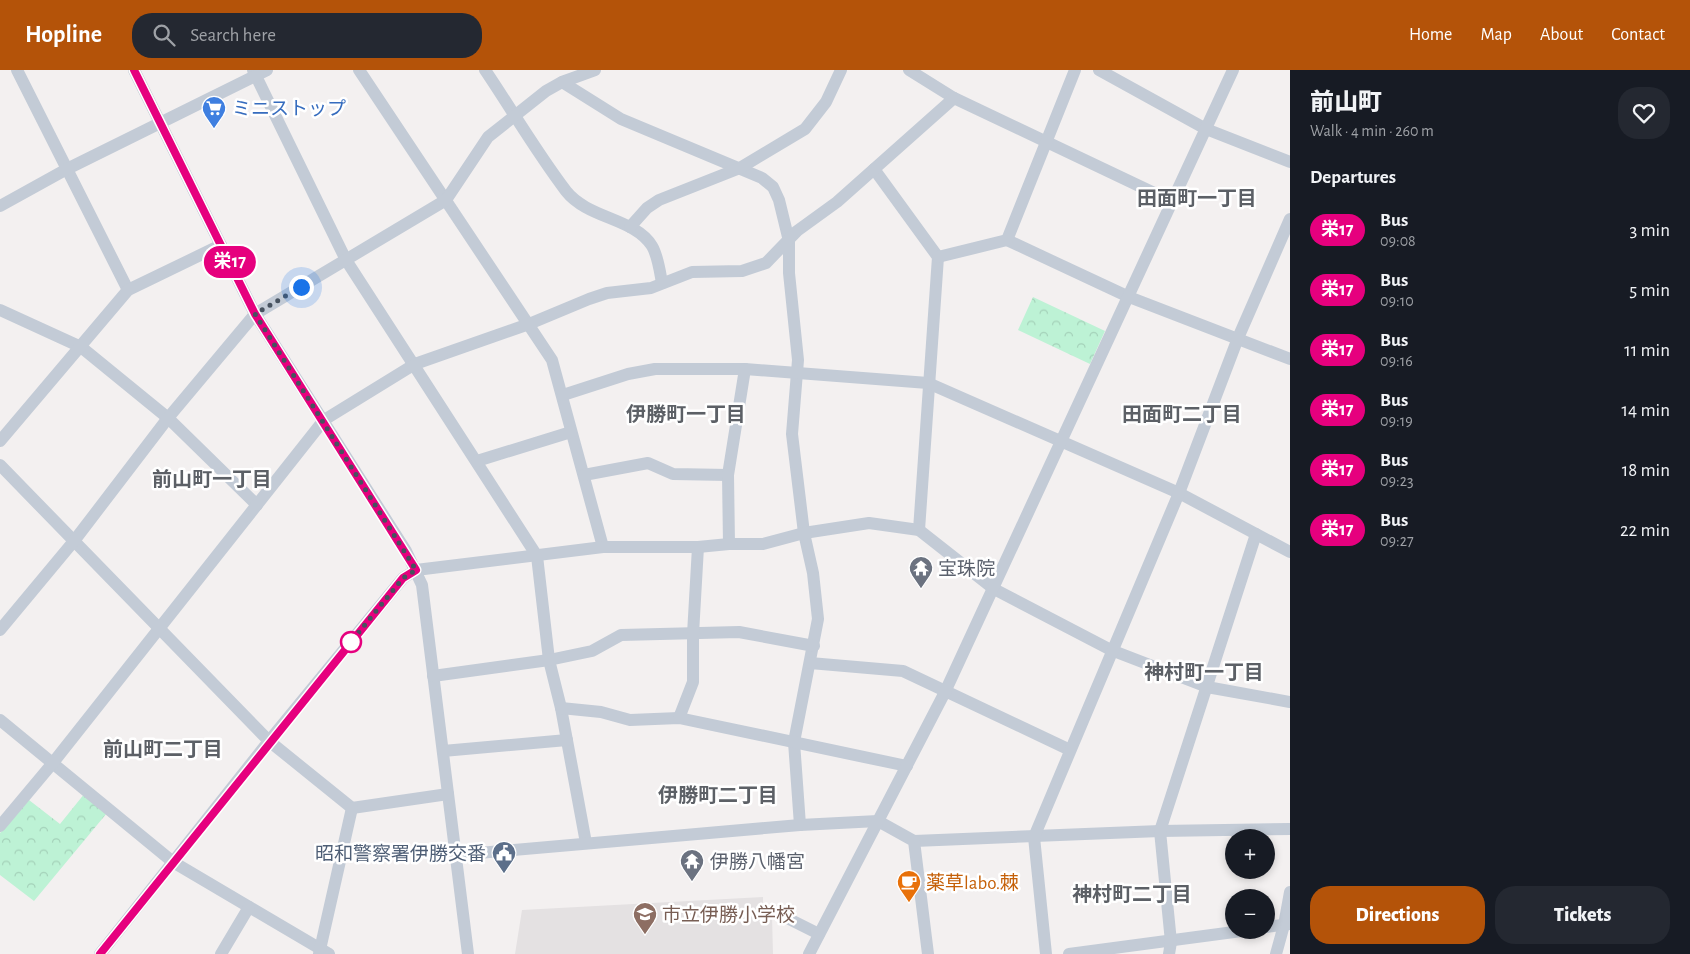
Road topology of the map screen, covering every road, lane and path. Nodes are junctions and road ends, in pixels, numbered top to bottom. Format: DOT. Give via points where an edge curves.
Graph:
graph roads {
  1 [pos="17,70"];
  2 [pos="134,70"];
  3 [pos="359,70"];
  4 [pos="486,70"];
  5 [pos="595,70"];
  6 [pos="841,70"];
  7 [pos="909,70"];
  8 [pos="1075,70"];
  9 [pos="1099,70"];
  10 [pos="1234,70"];
  11 [pos="259,72"];
  12 [pos="562,82"];
  13 [pos="954,98"];
  14 [pos="516,115"];
  15 [pos="161,124"];
  16 [pos="1206,129"];
  17 [pos="1046,142"];
  18 [pos="1290,162"];
  19 [pos="740,168"];
  20 [pos="67,169"];
  21 [pos="874,169"];
  22 [pos="446,200"];
  23 [pos="2,202"];
  24 [pos="1172,202"];
  25 [pos="1290,219"];
  26 [pos="630,227"];
  27 [pos="1007,240"];
  28 [pos="789,241"];
  29 [pos="221,245"];
  30 [pos="938,257"];
  31 [pos="346,260"];
  32 [pos="662,283"];
  33 [pos="128,290"];
  34 [pos="1129,297"];
  35 [pos="0,310"];
  36 [pos="255,314"];
  37 [pos="529,324"];
  38 [pos="1238,338"];
  39 [pos="81,347"];
  40 [pos="1290,359"];
  41 [pos="415,364"];
  42 [pos="744,369"];
  43 [pos="798,374"];
  44 [pos="928,383"];
  45 [pos="563,395"];
  46 [pos="168,418"];
  47 [pos="324,420"];
  48 [pos="571,432"];
  49 [pos="0,441"];
  50 [pos="1062,443"];
  51 [pos="477,461"];
  52 [pos="0,465"];
  53 [pos="728,474"];
  54 [pos="584,475"];
  55 [pos="1179,493"];
  56 [pos="257,504"];
  57 [pos="918,530"];
  58 [pos="804,533"];
  59 [pos="1256,534"];
  60 [pos="74,541"];
  61 [pos="729,544"];
  62 [pos="603,547"];
  63 [pos="698,547"];
  64 [pos="1290,552"];
  65 [pos="537,556"];
  66 [pos="416,570"];
  67 [pos="994,589"];
  68 [pos="158,628"];
  69 [pos="0,630"];
  70 [pos="693,634"];
  71 [pos="814,646"];
  72 [pos="1111,650"];
  73 [pos="549,660"];
  74 [pos="810,663"];
  75 [pos="433,676"];
  76 [pos="1207,687"];
  77 [pos="945,692"];
  78 [pos="1290,702"];
  79 [pos="561,708"];
  80 [pos="679,718"];
  81 [pos="0,720"];
  82 [pos="567,740"];
  83 [pos="269,741"];
  84 [pos="794,742"];
  85 [pos="1070,750"];
  86 [pos="443,751"];
  87 [pos="52,764"];
  88 [pos="907,766"];
  89 [pos="448,794"];
  90 [pos="352,808"];
  91 [pos="878,821"];
  92 [pos="800,825"];
  93 [pos="0,826"];
  94 [pos="1290,829"];
  95 [pos="1160,831"];
  96 [pos="1034,836"];
  97 [pos="914,841"];
  98 [pos="586,843"];
  99 [pos="456,855"];
  100 [pos="173,862"];
  101 [pos="1290,892"];
  102 [pos="249,907"];
  103 [pos="779,914"];
  104 [pos="1287,924"];
  105 [pos="819,934"];
  106 [pos="1225,935"];
  107 [pos="1170,948"];
  108 [pos="323,953"];
  109 [pos="100,954"];
  110 [pos="221,954"];
  111 [pos="468,954"];
  112 [pos="809,954"];
  113 [pos="928,954"];
  114 [pos="1046,954"];
  115 [pos="1069,954"];
  116 [pos="1276,954"];
  1 -- 20 [label="street"];
  2 -- 15 [label="street"];
  3 -- 22 [label="street"];
  4 -- 14 [label="street"];
  5 -- 12 [label="street"];
  6 -- 19 [label="street" via="826,102 804,129"];
  7 -- 13 [label="street"];
  8 -- 17 [label="street"];
  9 -- 16 [label="street"];
  10 -- 16 [label="street"];
  11 -- 15 [label="street"];
  11 -- 31 [label="street"];
  12 -- 14 [label="street"];
  12 -- 19 [label="street" via="621,119"];
  13 -- 17 [label="street"];
  13 -- 21 [label="street"];
  14 -- 22 [label="street" via="488,137"];
  14 -- 26 [label="street" via="567,193 595,214"];
  15 -- 20 [label="street"];
  15 -- 29 [label="street"];
  16 -- 18 [label="street"];
  16 -- 24 [label="street"];
  17 -- 24 [label="street"];
  17 -- 27 [label="street"];
  19 -- 26 [label="street" via="659,200 646,208"];
  19 -- 28 [label="street" via="773,187"];
  20 -- 23 [label="street"];
  20 -- 33 [label="street"];
  21 -- 28 [label="street"];
  21 -- 30 [label="street"];
  22 -- 31 [label="street"];
  22 -- 37 [label="street"];
  24 -- 34 [label="street"];
  25 -- 38 [label="street"];
  26 -- 32 [label="street" via="652,247"];
  27 -- 30 [label="street"];
  27 -- 34 [label="street"];
  28 -- 32 [label="street" via="766,263 751,269 692,272"];
  28 -- 43 [label="street"];
  29 -- 33 [label="street"];
  29 -- 36 [label="street"];
  30 -- 44 [label="street"];
  31 -- 36 [label="street"];
  31 -- 41 [label="street"];
  32 -- 37 [label="street" via="651,288 607,293"];
  33 -- 39 [label="street"];
  34 -- 38 [label="street"];
  34 -- 50 [label="street"];
  35 -- 39 [label="street"];
  36 -- 46 [label="street"];
  36 -- 47 [label="street"];
  37 -- 41 [label="street"];
  37 -- 45 [label="street" via="552,360"];
  38 -- 40 [label="street"];
  38 -- 55 [label="street"];
  39 -- 46 [label="street"];
  39 -- 49 [label="street"];
  41 -- 47 [label="street"];
  41 -- 51 [label="street"];
  42 -- 43 [label="street"];
  42 -- 45 [label="street" via="655,369 628,374"];
  42 -- 53 [label="street"];
  43 -- 44 [label="street"];
  43 -- 58 [label="street" via="792,434"];
  44 -- 50 [label="street"];
  44 -- 57 [label="street"];
  45 -- 48 [label="street"];
  46 -- 56 [label="street"];
  46 -- 60 [label="street"];
  47 -- 56 [label="street"];
  47 -- 66 [label="street"];
  48 -- 51 [label="street"];
  48 -- 54 [label="street"];
  50 -- 55 [label="street"];
  50 -- 67 [label="street"];
  51 -- 65 [label="street"];
  52 -- 60 [label="street"];
  53 -- 54 [label="street" via="674,474 648,463"];
  53 -- 61 [label="street"];
  54 -- 62 [label="street"];
  55 -- 59 [label="street"];
  55 -- 72 [label="street"];
  56 -- 68 [label="street"];
  57 -- 58 [label="street" via="869,523"];
  57 -- 67 [label="street"];
  58 -- 61 [label="street" via="763,544"];
  58 -- 71 [label="street" via="818,619"];
  59 -- 64 [label="street"];
  59 -- 76 [label="street"];
  60 -- 68 [label="street"];
  60 -- 69 [label="street"];
  61 -- 63 [label="street"];
  62 -- 63 [label="street"];
  62 -- 65 [label="street"];
  63 -- 70 [label="street"];
  65 -- 66 [label="street"];
  65 -- 73 [label="street"];
  66 -- 75 [label="street" via="422,585"];
  66 -- 83 [label="street" via="403,578"];
  67 -- 72 [label="street"];
  67 -- 77 [label="street"];
  68 -- 83 [label="street"];
  68 -- 87 [label="street"];
  70 -- 71 [label="street" via="739,632"];
  70 -- 73 [label="street" via="621,634 592,651"];
  70 -- 80 [label="street" via="693,682"];
  71 -- 74 [label="street"];
  72 -- 76 [label="street"];
  72 -- 85 [label="street"];
  73 -- 75 [label="street"];
  73 -- 79 [label="street"];
  74 -- 77 [label="street" via="903,671"];
  74 -- 84 [label="street"];
  75 -- 86 [label="street"];
  76 -- 78 [label="street"];
  76 -- 95 [label="street"];
  77 -- 85 [label="street"];
  77 -- 88 [label="street"];
  79 -- 80 [label="street" via="601,712 630,720"];
  79 -- 82 [label="street"];
  80 -- 84 [label="street"];
  81 -- 87 [label="street"];
  82 -- 86 [label="street"];
  82 -- 98 [label="street"];
  83 -- 90 [label="street"];
  83 -- 100 [label="street"];
  84 -- 88 [label="street"];
  84 -- 92 [label="street"];
  85 -- 96 [label="street"];
  86 -- 89 [label="street"];
  87 -- 93 [label="street"];
  87 -- 100 [label="street"];
  88 -- 91 [label="street"];
  89 -- 90 [label="street"];
  89 -- 99 [label="street"];
  90 -- 108 [label="street"];
  91 -- 92 [label="street"];
  91 -- 97 [label="street"];
  91 -- 105 [label="street"];
  92 -- 98 [label="street"];
  94 -- 95 [label="street"];
  95 -- 96 [label="street"];
  95 -- 107 [label="street"];
  96 -- 97 [label="street"];
  96 -- 114 [label="street"];
  97 -- 113 [label="street"];
  98 -- 99 [label="street"];
  99 -- 111 [label="street"];
  100 -- 102 [label="street"];
  100 -- 109 [label="street"];
  101 -- 104 [label="street"];
  102 -- 108 [label="street"];
  102 -- 110 [label="street"];
  103 -- 105 [label="street"];
  104 -- 116 [label="street"];
  105 -- 112 [label="street"];
  106 -- 107 [label="street"];
  107 -- 115 [label="street"];
}
